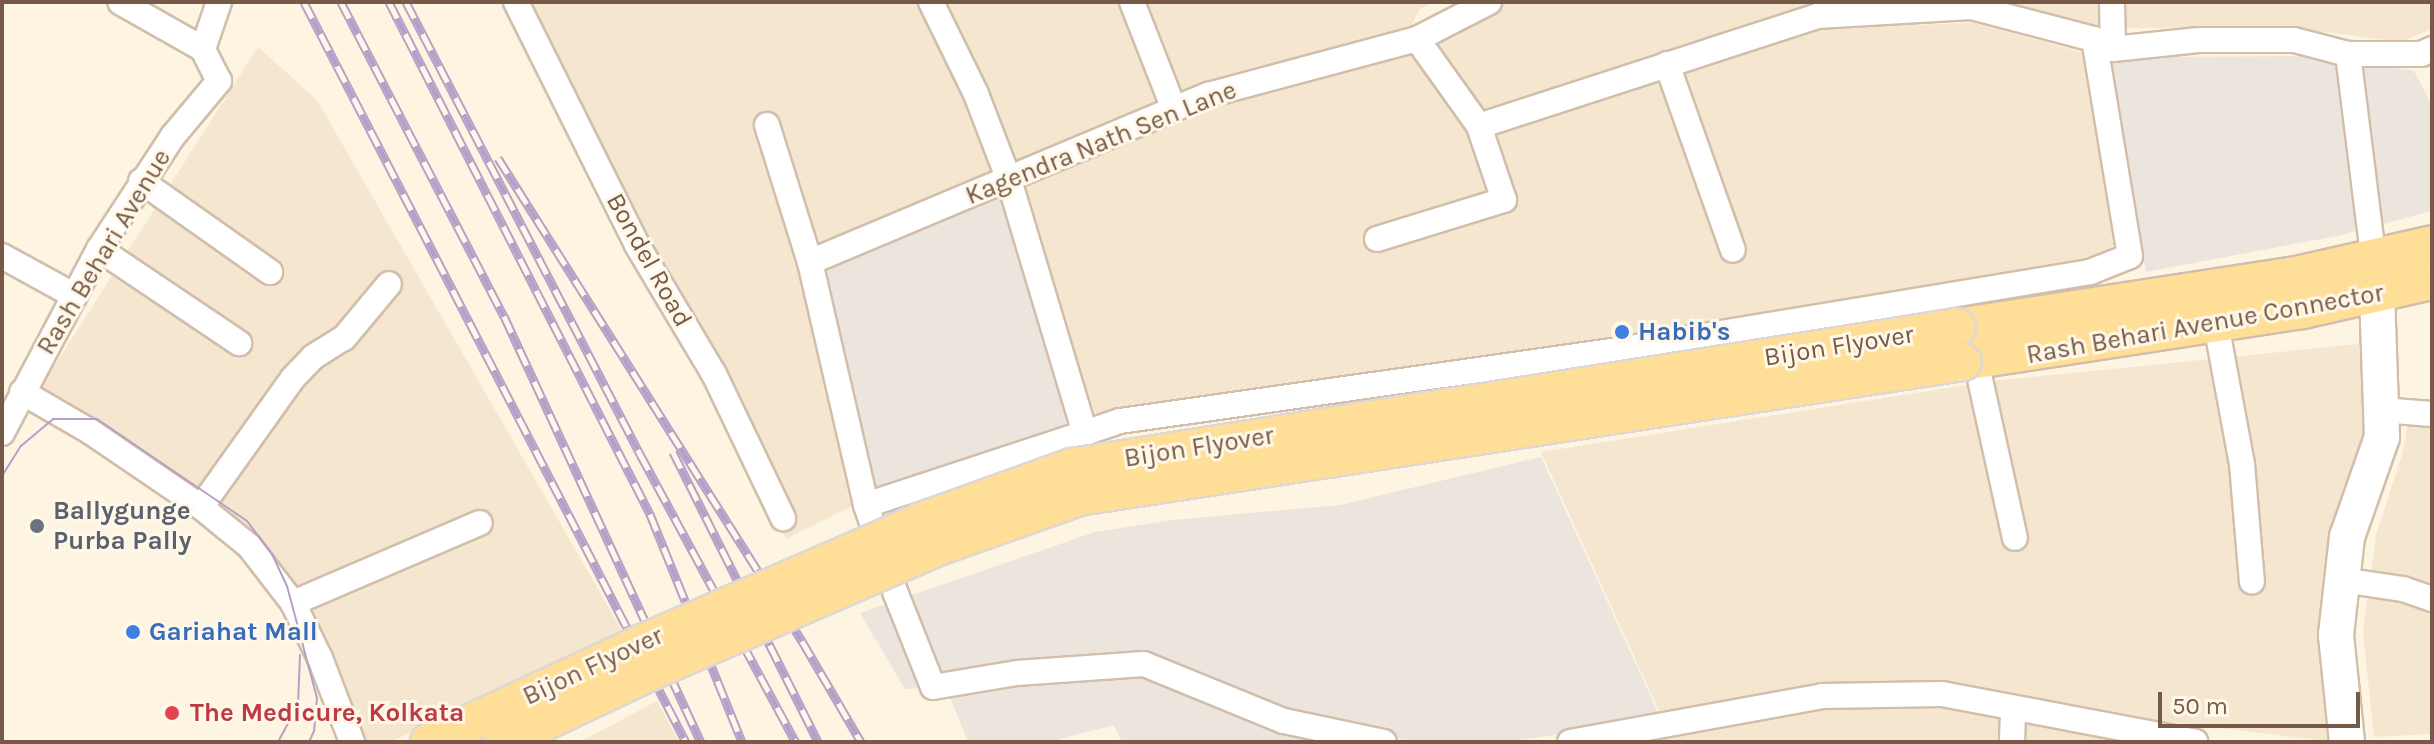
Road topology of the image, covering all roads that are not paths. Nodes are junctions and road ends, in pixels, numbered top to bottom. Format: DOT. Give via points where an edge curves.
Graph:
graph roads {
  1 [pos="120,2"];
  2 [pos="219,2"];
  3 [pos="516,2"];
  4 [pos="931,2"];
  5 [pos="1132,2"];
  6 [pos="1489,2"];
  7 [pos="2112,2"];
  8 [pos="1816,9"];
  9 [pos="1417,39"];
  10 [pos="2104,44"];
  11 [pos="203,49"];
  12 [pos="2432,49"];
  13 [pos="2348,54"];
  14 [pos="1667,64"];
  15 [pos="1174,109"];
  16 [pos="767,125"];
  17 [pos="1479,126"];
  18 [pos="1009,180"];
  19 [pos="141,181"];
  20 [pos="1377,239"];
  21 [pos="2432,244"];
  22 [pos="99,249"];
  23 [pos="1733,250"];
  24 [pos="2,256"];
  25 [pos="2374,259"];
  26 [pos="810,262"];
  27 [pos="270,272"];
  28 [pos="2432,281"];
  29 [pos="389,284"];
  30 [pos="75,296"];
  31 [pos="2377,296"];
  32 [pos="2017,319"];
  33 [pos="2216,324"];
  34 [pos="239,343"];
  35 [pos="1970,362"];
  36 [pos="22,392"];
  37 [pos="2381,410"];
  38 [pos="2432,414"];
  39 [pos="2,433"];
  40 [pos="1085,433"];
  41 [pos="866,505"];
  42 [pos="201,507"];
  43 [pos="783,518"];
  44 [pos="480,523"];
  45 [pos="2015,538"];
  46 [pos="2342,580"];
  47 [pos="2252,582"];
  48 [pos="2432,599"];
  49 [pos="293,603"];
  50 [pos="2013,710"];
  51 [pos="1316,735"];
  52 [pos="345,739"];
  53 [pos="429,742"];
  54 [pos="502,742"];
  55 [pos="1384,742"];
  56 [pos="1570,742"];
  57 [pos="2012,742"];
  58 [pos="2195,742"];
  59 [pos="2347,742"];
  1 -- 11 [label="street"];
  2 -- 11 [label="street"];
  3 -- 43 [label="street, Bondel Road" via="637,245 714,374"];
  4 -- 18 [label="street" via="976,94"];
  5 -- 15 [label="street"];
  6 -- 9 [label="street, Kagendra Nath Sen Lane"];
  7 -- 10 [label="street"];
  8 -- 10 [label="street" via="1971,7"];
  8 -- 14 [label="street"];
  9 -- 15 [label="street, Kagendra Nath Sen Lane" via="1208,95"];
  9 -- 17 [label="street"];
  10 -- 13 [label="street" via="2294,40"];
  10 -- 40 [label="street" via="2130,256 2090,272 1619,350 1120,421"];
  11 -- 19 [label="street, Rash Behari Avenue" via="219,81"];
  12 -- 13 [label="street" via="2421,54"];
  13 -- 25 [label="street"];
  14 -- 17 [label="street"];
  14 -- 23 [label="street"];
  15 -- 18 [label="street, Kagendra Nath Sen Lane"];
  16 -- 26 [label="street"];
  17 -- 20 [label="street" via="1504,200"];
  18 -- 26 [label="street, Kagendra Nath Sen Lane"];
  18 -- 40 [label="street"];
  19 -- 22 [label="street, Rash Behari Avenue"];
  19 -- 27 [label="street"];
  21 -- 25 [label="main road, Rash Behari Avenue Connector"];
  22 -- 30 [label="street, Rash Behari Avenue"];
  22 -- 34 [label="street"];
  24 -- 30 [label="street"];
  25 -- 31 [label="street"];
  25 -- 32 [label="main road, Rash Behari Avenue Connector"];
  26 -- 41 [label="street"];
  28 -- 31 [label="main road, Rash Behari Avenue Connector"];
  29 -- 42 [label="street" via="344,338 313,357 293,378"];
  30 -- 36 [label="street, Rash Behari Avenue"];
  31 -- 33 [label="main road, Rash Behari Avenue Connector"];
  31 -- 37 [label="main road"];
  32 -- 53 [label="main road, Bijon Flyover, bridge" via="1072,467 930,518"];
  33 -- 35 [label="main road, Rash Behari Avenue Connector"];
  33 -- 47 [label="street" via="2242,464"];
  35 -- 45 [label="street"];
  35 -- 54 [label="main road, Bijon Flyover, bridge" via="1079,497 941,546"];
  36 -- 39 [label="street, Rash Behari Avenue"];
  36 -- 42 [label="street"];
  37 -- 38 [label="street"];
  37 -- 46 [label="main road" via="2382,437 2347,537"];
  40 -- 41 [label="street"];
  41 -- 51 [label="street" via="933,687 1017,673 1144,664"];
  42 -- 49 [label="street" via="249,546"];
  44 -- 49 [label="street"];
  46 -- 48 [label="street"];
  46 -- 59 [label="main road" via="2336,635"];
  49 -- 52 [label="street" via="320,658"];
  50 -- 56 [label="street" via="1942,694 1822,696"];
  50 -- 57 [label="street"];
  50 -- 58 [label="street"];
  51 -- 55 [label="street"];
}
